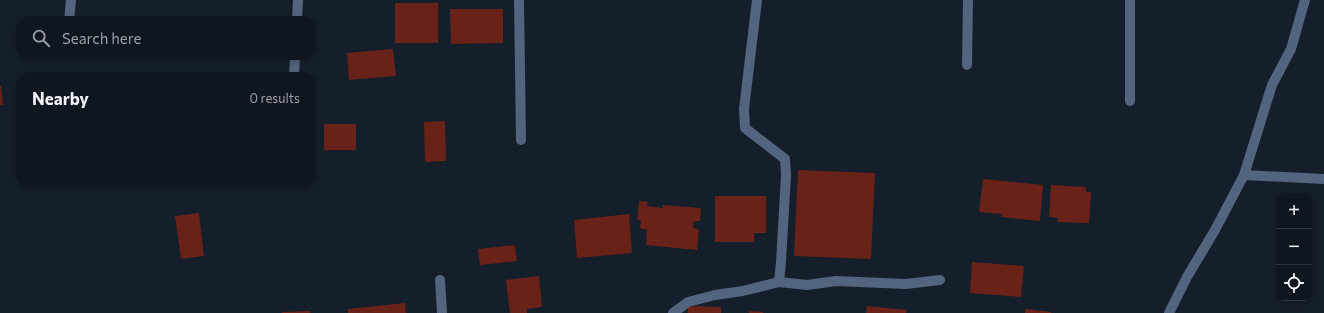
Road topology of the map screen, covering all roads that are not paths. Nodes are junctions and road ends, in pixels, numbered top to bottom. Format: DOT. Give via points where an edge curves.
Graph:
graph roads {
  1 [pos="72,0"];
  2 [pos="298,0"];
  3 [pos="519,0"];
  4 [pos="757,0"];
  5 [pos="968,0"];
  6 [pos="1130,0"];
  7 [pos="1305,0"];
  8 [pos="70,16"];
  9 [pos="297,16"];
  10 [pos="295,60"];
  11 [pos="967,64"];
  12 [pos="294,72"];
  13 [pos="1130,101"];
  14 [pos="521,140"];
  15 [pos="1244,175"];
  16 [pos="1324,179"];
  17 [pos="440,280"];
  18 [pos="940,280"];
  19 [pos="779,282"];
  20 [pos="442,313"];
  21 [pos="673,313"];
  22 [pos="1169,313"];
  1 -- 8 [label="street"];
  2 -- 9 [label="street"];
  3 -- 14 [label="street"];
  4 -- 19 [label="street" via="744,109 745,128 785,159"];
  5 -- 11 [label="street"];
  6 -- 13 [label="street"];
  7 -- 15 [label="street" via="1292,49 1272,85"];
  10 -- 12 [label="street"];
  15 -- 16 [label="street"];
  15 -- 22 [label="street"];
  17 -- 20 [label="street"];
  18 -- 19 [label="street" via="906,284 836,281 807,285"];
  19 -- 21 [label="street" via="688,302"];
}
